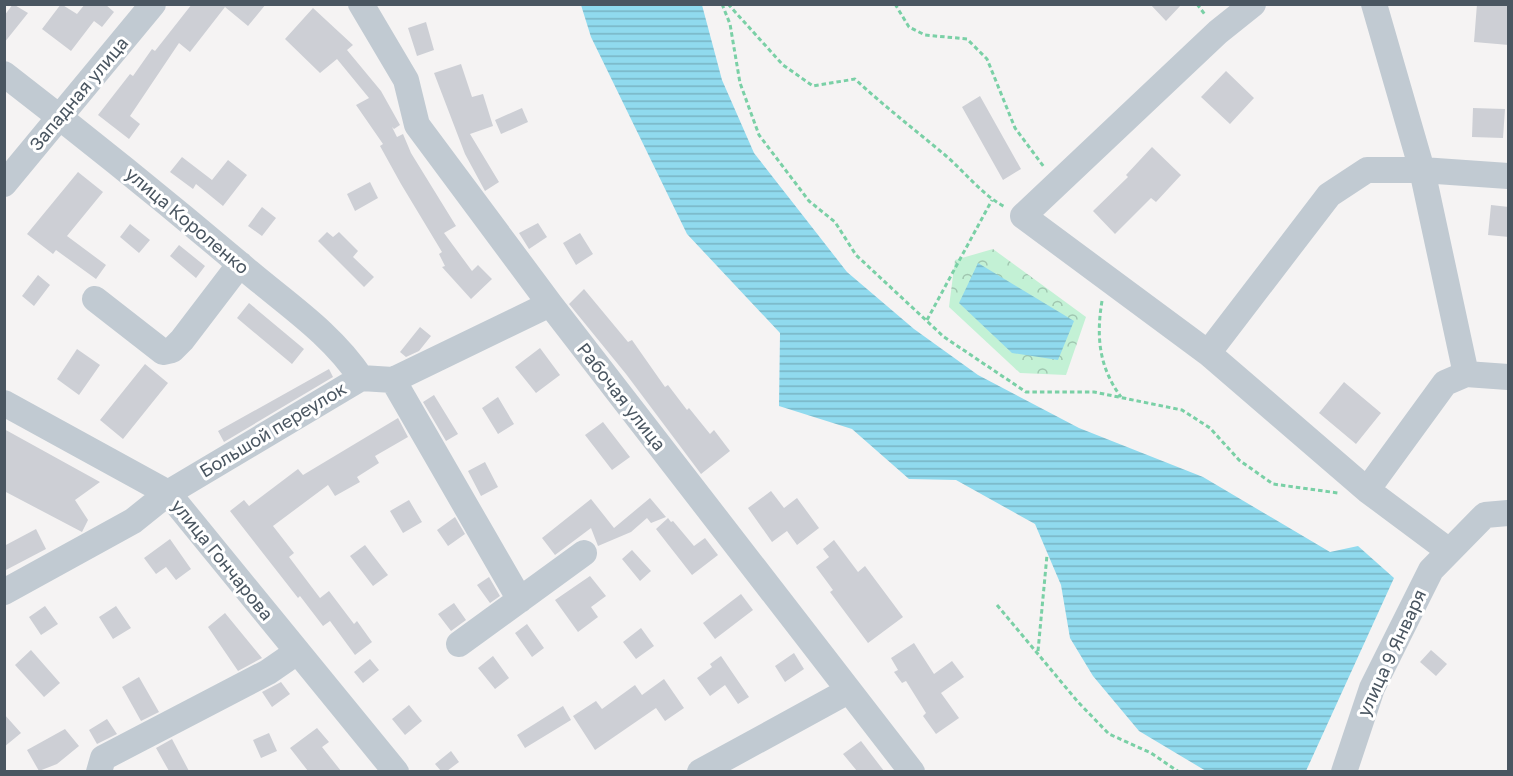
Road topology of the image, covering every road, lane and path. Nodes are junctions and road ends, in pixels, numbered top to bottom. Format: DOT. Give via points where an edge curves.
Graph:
graph roads {
  1 [pos="153,4"];
  2 [pos="362,4"];
  3 [pos="722,4"];
  4 [pos="728,4"];
  5 [pos="895,4"];
  6 [pos="1252,4"];
  7 [pos="1374,4"];
  8 [pos="4,74"];
  9 [pos="60,117"];
  10 [pos="1422,170"];
  11 [pos="1509,176"];
  12 [pos="4,184"];
  13 [pos="1058,185"];
  14 [pos="992,200"];
  15 [pos="1023,216"];
  16 [pos="240,264"];
  17 [pos="1101,273"];
  18 [pos="95,298"];
  19 [pos="550,304"];
  20 [pos="927,320"];
  21 [pos="1208,353"];
  22 [pos="1466,374"];
  23 [pos="1509,377"];
  24 [pos="361,378"];
  25 [pos="393,380"];
  26 [pos="1122,398"];
  27 [pos="4,403"];
  28 [pos="1367,490"];
  29 [pos="168,493"];
  30 [pos="1509,513"];
  31 [pos="1449,551"];
  32 [pos="584,553"];
  33 [pos="1047,555"];
  34 [pos="4,592"];
  35 [pos="520,600"];
  36 [pos="997,605"];
  37 [pos="459,644"];
  38 [pos="1038,651"];
  39 [pos="297,652"];
  40 [pos="848,691"];
  41 [pos="99,771"];
  42 [pos="396,771"];
  43 [pos="700,771"];
  44 [pos="912,771"];
  45 [pos="1179,771"];
  46 [pos="1344,771"];
  1 -- 9 [label="street, Западная улица"];
  2 -- 19 [label="street, Рабочая улица" via="406,80 417,125"];
  3 -- 20 [label="path" via="730,24 740,83 759,135 809,201 835,222 856,255"];
  4 -- 14 [label="path" via="783,65 813,86 855,79"];
  5 -- 13 [label="path" via="909,27 925,35 967,39 987,59 1016,128"];
  6 -- 13 [label="street"];
  7 -- 10 [label="street"];
  8 -- 9 [label="street, улица Короленко"];
  9 -- 12 [label="street, Западная улица"];
  9 -- 16 [label="street, улица Короленко"];
  10 -- 11 [label="street"];
  10 -- 21 [label="street" via="1367,170 1329,195"];
  10 -- 22 [label="street"];
  13 -- 15 [label="street"];
  14 -- 15 [label="path"];
  14 -- 20 [label="path"];
  15 -- 17 [label="street"];
  16 -- 18 [label="street" via="172,350 163,352"];
  16 -- 24 [label="street, улица Короленко" via="322,332"];
  17 -- 21 [label="street"];
  17 -- 26 [label="path" via="1099,350 1110,382"];
  19 -- 25 [label="street, Большой переулок"];
  19 -- 40 [label="street, Рабочая улица"];
  20 -- 26 [label="path" via="944,337 1026,392 1094,392"];
  21 -- 28 [label="street"];
  22 -- 23 [label="street"];
  22 -- 28 [label="street" via="1445,383"];
  24 -- 25 [label="street, Большой переулок"];
  24 -- 29 [label="street, Большой переулок"];
  25 -- 35 [label="street"];
  26 -- 28 [label="path" via="1182,410 1210,428 1239,459 1273,484 1350,494"];
  27 -- 29 [label="street, улица Гончарова"];
  28 -- 31 [label="street"];
  29 -- 34 [label="street, Большой переулок" via="133,521"];
  29 -- 39 [label="street, улица Гончарова"];
  30 -- 31 [label="street, улица 9 Января" via="1485,516"];
  31 -- 46 [label="street, улица 9 Января" via="1431,570 1372,688"];
  32 -- 35 [label="street"];
  33 -- 38 [label="path"];
  35 -- 37 [label="street"];
  36 -- 38 [label="path"];
  38 -- 45 [label="path" via="1109,734"];
  39 -- 41 [label="street" via="267,672 103,758"];
  39 -- 42 [label="street, улица Гончарова"];
  40 -- 43 [label="street"];
  40 -- 44 [label="street, Рабочая улица"];
}
